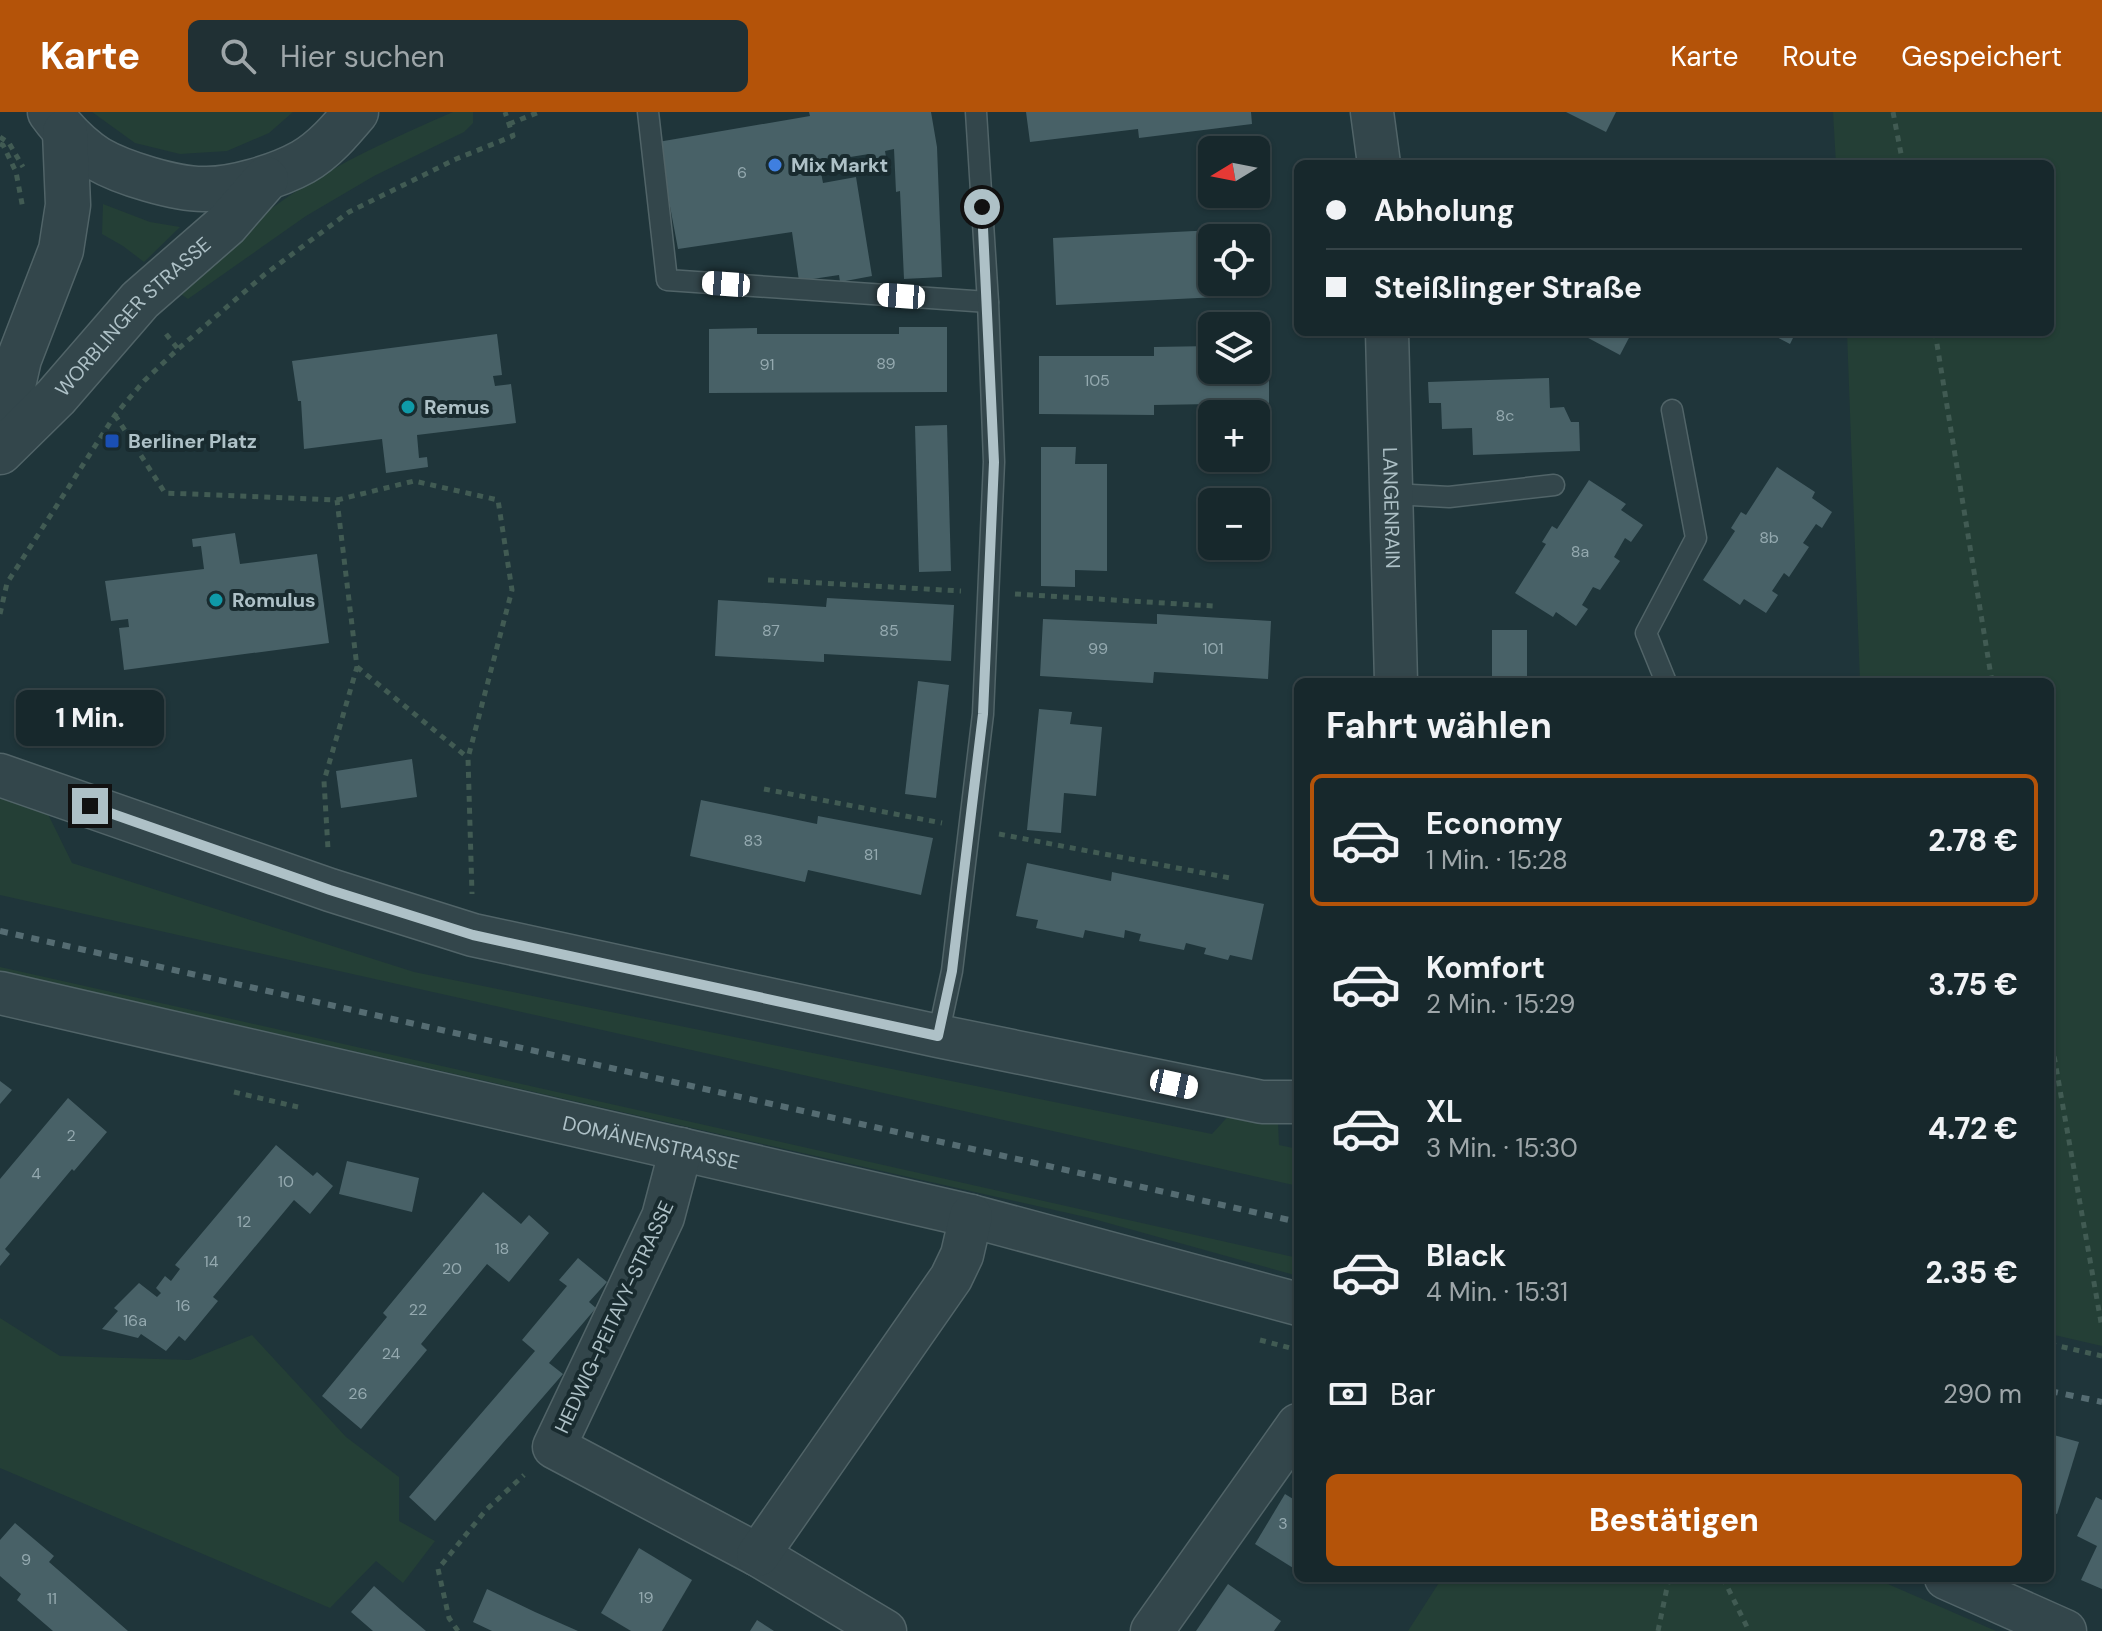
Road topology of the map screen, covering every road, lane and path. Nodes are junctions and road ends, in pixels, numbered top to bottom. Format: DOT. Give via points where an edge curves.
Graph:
graph roads {
  1 [pos="356,112"];
  2 [pos="505,112"];
  3 [pos="539,112"];
  4 [pos="648,112"];
  5 [pos="976,112"];
  6 [pos="1372,112"];
  7 [pos="1893,112"];
  8 [pos="58,122"];
  9 [pos="509,124"];
  10 [pos="0,144"];
  11 [pos="1378,160"];
  12 [pos="1902,160"];
  13 [pos="266,179"];
  14 [pos="25,216"];
  15 [pos="988,302"];
  16 [pos="1387,336"];
  17 [pos="1936,336"];
  18 [pos="1672,410"];
  19 [pos="115,415"];
  20 [pos="0,442"];
  21 [pos="0,452"];
  22 [pos="1554,485"];
  23 [pos="1393,494"];
  24 [pos="337,500"];
  25 [pos="0,614"];
  26 [pos="357,667"];
  27 [pos="1396,678"];
  28 [pos="1664,678"];
  29 [pos="1991,678"];
  30 [pos="468,758"];
  31 [pos="0,775"];
  32 [pos="330,890"];
  33 [pos="473,935"];
  34 [pos="0,993"];
  35 [pos="938,1036"];
  36 [pos="2054,1056"];
  37 [pos="1294,1102"];
  38 [pos="681,1149"];
  39 [pos="971,1216"];
  40 [pos="1294,1303"];
  41 [pos="2102,1328"];
  42 [pos="2054,1345"];
  43 [pos="2102,1356"];
  44 [pos="1294,1431"];
  45 [pos="554,1447"];
  46 [pos="758,1555"];
  47 [pos="1668,1582"];
  48 [pos="1725,1582"];
  49 [pos="1955,1582"];
  50 [pos="458,1631"];
  51 [pos="885,1631"];
  52 [pos="1152,1631"];
  53 [pos="1658,1631"];
  54 [pos="1749,1631"];
  55 [pos="2065,1631"];
  1 -- 13 [label="street" via="303,162"];
  2 -- 9 [label="path"];
  3 -- 9 [label="path"];
  4 -- 15 [label="lane" via="667,280"];
  5 -- 15 [label="lane"];
  6 -- 11 [label="street"];
  7 -- 12 [label="path"];
  8 -- 13 [label="street" via="97,158 141,177 203,189"];
  8 -- 20 [label="street" via="68,205 61,250 19,359"];
  9 -- 19 [label="path" via="513,136 349,212 178,349"];
  10 -- 14 [label="path" via="16,172"];
  13 -- 21 [label="street, WORBLINGER STRASSE" via="226,225 140,300"];
  15 -- 35 [label="lane" via="994,462 983,714 952,971"];
  16 -- 23 [label="street, LANGENRAIN"];
  17 -- 29 [label="path"];
  18 -- 28 [label="lane" via="1696,538 1646,633"];
  19 -- 24 [label="path" via="165,493"];
  19 -- 25 [label="path" via="7,583"];
  22 -- 23 [label="lane" via="1449,497"];
  23 -- 27 [label="street, LANGENRAIN"];
  24 -- 26 [label="path"];
  24 -- 30 [label="path" via="414,481 498,500 512,590"];
  26 -- 30 [label="path"];
  26 -- 32 [label="path" via="324,781"];
  30 -- 33 [label="path"];
  31 -- 32 [label="street"];
  32 -- 33 [label="street"];
  33 -- 35 [label="street"];
  34 -- 38 [label="street, DOMÄNENSTRASSE"];
  35 -- 37 [label="street" via="1262,1102"];
  36 -- 41 [label="path"];
  38 -- 39 [label="street, DOMÄNENSTRASSE"];
  38 -- 45 [label="street, HEDWIG-PEITAVY-STRASSE" via="663,1217"];
  39 -- 40 [label="street, DOMÄNENSTRASSE"];
  39 -- 46 [label="street" via="951,1278"];
  42 -- 43 [label="path"];
  44 -- 52 [label="street"];
  45 -- 46 [label="street, HEDWIG-PEITAVY-STRASSE"];
  45 -- 50 [label="path" via="486,1510 438,1569 449,1618"];
  46 -- 51 [label="street, HEDWIG-PEITAVY-STRASSE"];
  47 -- 53 [label="path"];
  48 -- 54 [label="path"];
  49 -- 55 [label="street"];
}
